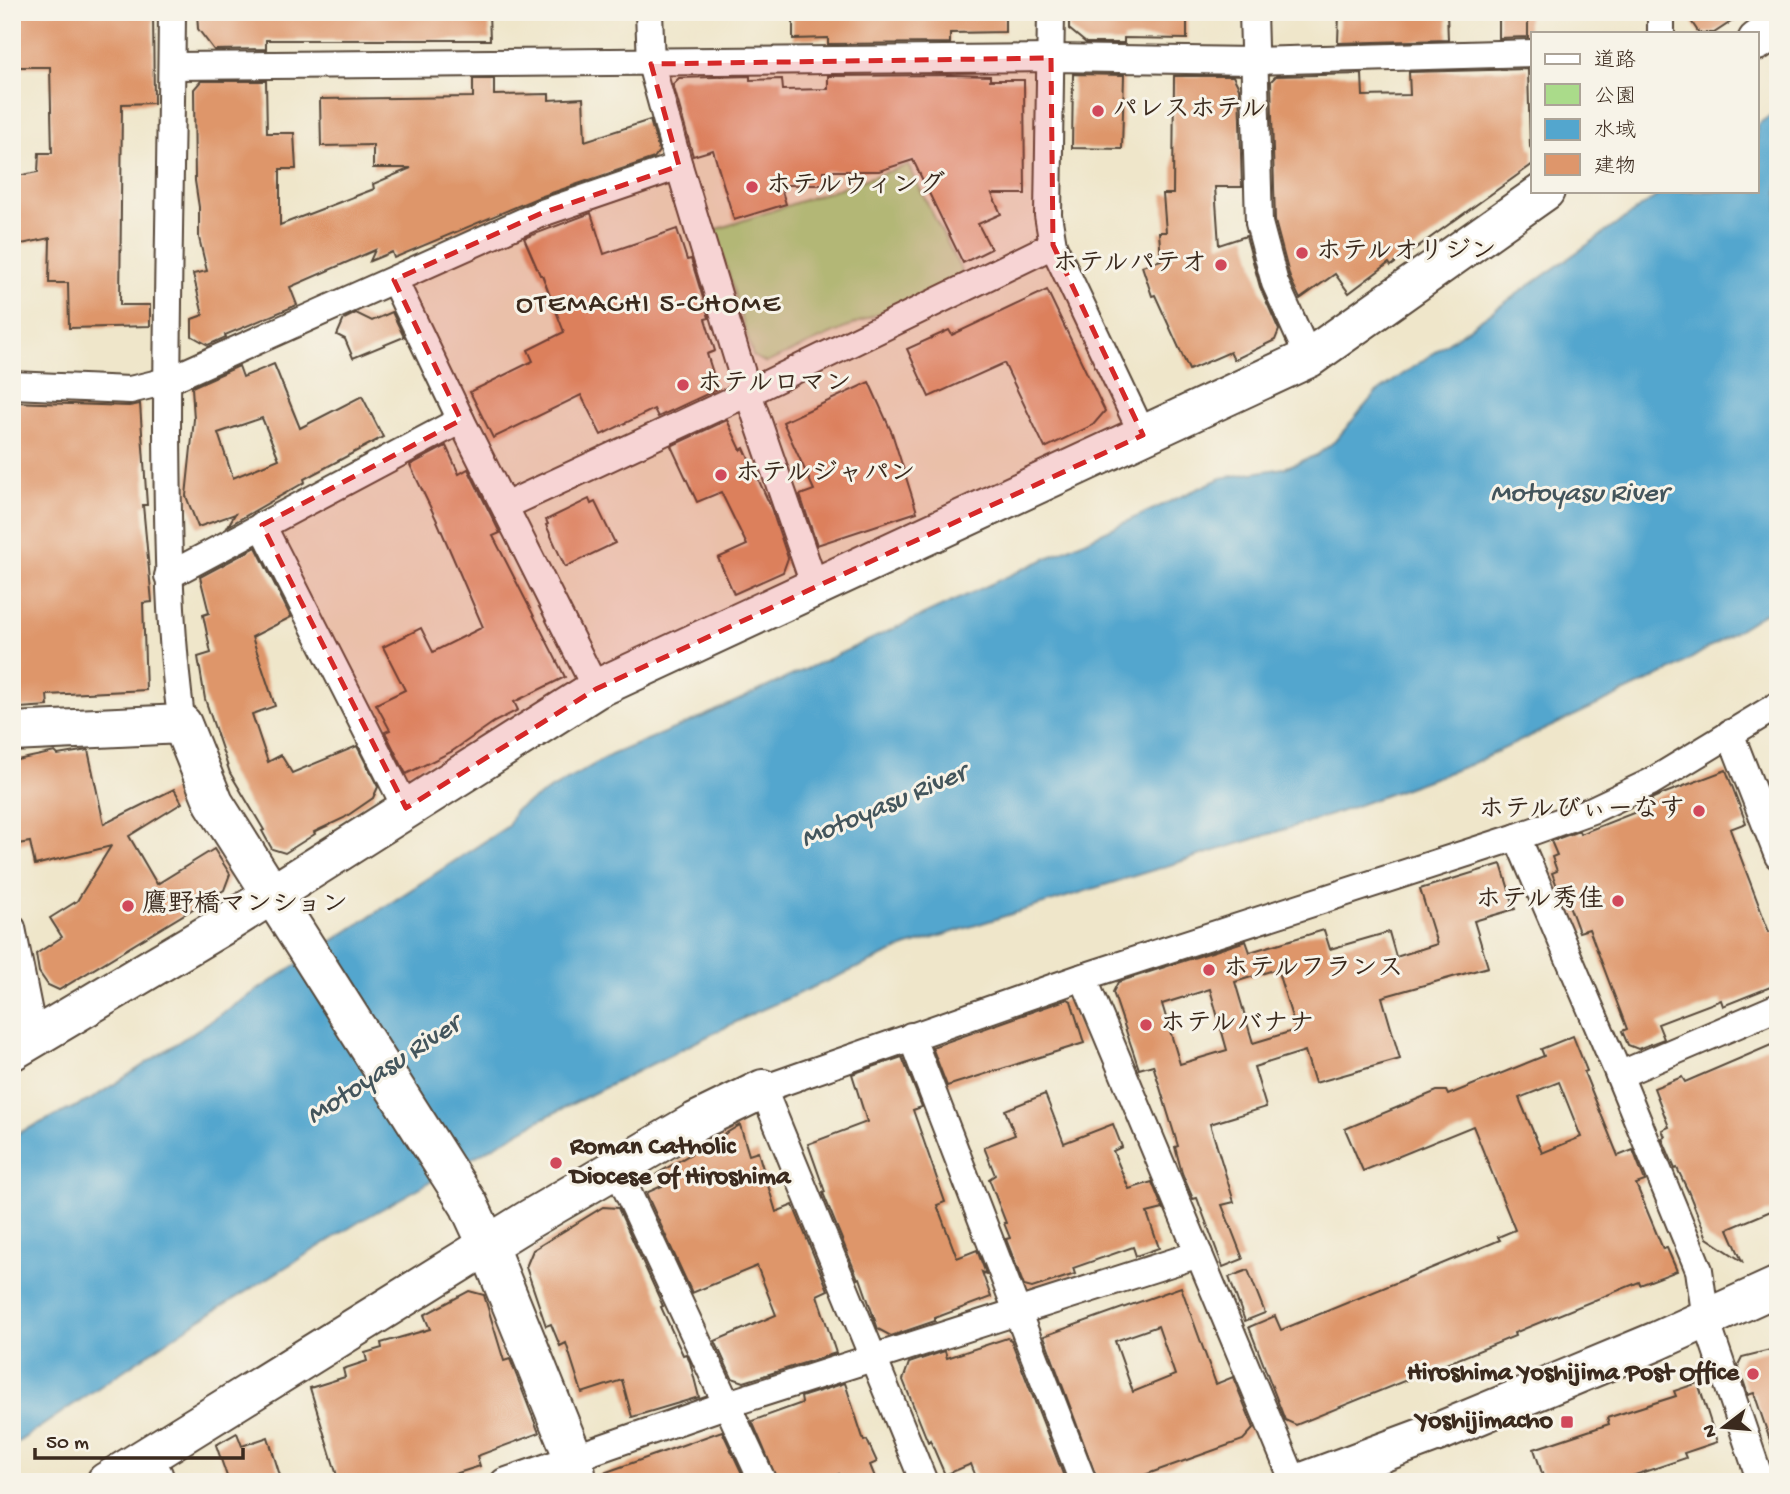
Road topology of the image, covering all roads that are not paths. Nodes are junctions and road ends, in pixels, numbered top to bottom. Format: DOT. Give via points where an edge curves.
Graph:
graph roads {
  1 [pos="172,12"];
  2 [pos="649,12"];
  3 [pos="1051,12"];
  4 [pos="1253,12"];
  5 [pos="1661,12"];
  6 [pos="1778,26"];
  7 [pos="1661,32"];
  8 [pos="1758,40"];
  9 [pos="1531,52"];
  10 [pos="1051,58"];
  11 [pos="1253,61"];
  12 [pos="650,64"];
  13 [pos="172,66"];
  14 [pos="680,166"];
  15 [pos="1544,192"];
  16 [pos="1053,245"];
  17 [pos="394,280"];
  18 [pos="1308,358"];
  19 [pos="167,381"];
  20 [pos="12,385"];
  21 [pos="748,393"];
  22 [pos="461,419"];
  23 [pos="1143,435"];
  24 [pos="505,506"];
  25 [pos="262,524"];
  26 [pos="168,576"];
  27 [pos="815,587"];
  28 [pos="596,689"];
  29 [pos="1778,705"];
  30 [pos="182,724"];
  31 [pos="12,732"];
  32 [pos="1730,733"];
  33 [pos="406,808"];
  34 [pos="1517,837"];
  35 [pos="1778,856"];
  36 [pos="273,894"];
  37 [pos="12,928"];
  38 [pos="1083,977"];
  39 [pos="1778,1007"];
  40 [pos="911,1037"];
  41 [pos="26,1044"];
  42 [pos="1619,1075"];
  43 [pos="763,1089"];
  44 [pos="616,1167"];
  45 [pos="487,1244"];
  46 [pos="1199,1254"];
  47 [pos="1778,1286"];
  48 [pos="1016,1312"];
  49 [pos="1706,1320"];
  50 [pos="874,1358"];
  51 [pos="728,1404"];
  52 [pos="155,1468"];
  53 [pos="575,1470"];
  54 [pos="106,1482"];
  55 [pos="504,1482"];
  56 [pos="763,1482"];
  57 [pos="924,1482"];
  58 [pos="1083,1482"];
  59 [pos="1294,1482"];
  60 [pos="1303,1482"];
  61 [pos="1761,1482"];
  1 -- 13 [label="street"];
  2 -- 12 [label="street"];
  3 -- 10 [label="street"];
  4 -- 11 [label="street"];
  5 -- 7 [label="street"];
  6 -- 8 [label="street"];
  9 -- 11 [label="street"];
  10 -- 11 [label="street"];
  10 -- 12 [label="street"];
  10 -- 16 [label="street" via="1048,215"];
  11 -- 18 [label="street" via="1259,223 1275,282"];
  12 -- 13 [label="street"];
  12 -- 14 [label="street"];
  13 -- 19 [label="street"];
  14 -- 17 [label="street" via="541,213"];
  14 -- 21 [label="street"];
  15 -- 18 [label="street"];
  16 -- 21 [label="street"];
  16 -- 23 [label="street"];
  17 -- 19 [label="street"];
  17 -- 22 [label="street"];
  18 -- 23 [label="street"];
  19 -- 20 [label="street" via="130,390"];
  19 -- 26 [label="street"];
  21 -- 24 [label="street"];
  21 -- 27 [label="street"];
  22 -- 24 [label="street"];
  22 -- 25 [label="street"];
  23 -- 27 [label="street"];
  24 -- 28 [label="street"];
  25 -- 26 [label="street"];
  25 -- 33 [label="street"];
  26 -- 30 [label="street"];
  27 -- 28 [label="street"];
  28 -- 33 [label="street"];
  29 -- 32 [label="street"];
  30 -- 31 [label="street"];
  30 -- 36 [label="street" via="214,803"];
  32 -- 34 [label="street" via="1651,782 1592,810"];
  32 -- 35 [label="street"];
  33 -- 36 [label="street"];
  34 -- 38 [label="street"];
  34 -- 42 [label="street"];
  36 -- 41 [label="street"];
  36 -- 45 [label="street" via="462,1194"];
  37 -- 41 [label="street" via="30,1018"];
  38 -- 40 [label="street"];
  38 -- 46 [label="street"];
  39 -- 42 [label="street"];
  40 -- 43 [label="street"];
  40 -- 48 [label="street"];
  42 -- 49 [label="street" via="1699,1270"];
  43 -- 44 [label="street"];
  43 -- 50 [label="street"];
  44 -- 45 [label="street"];
  44 -- 51 [label="street"];
  45 -- 52 [label="street"];
  45 -- 53 [label="street"];
  46 -- 48 [label="street"];
  46 -- 59 [label="street"];
  47 -- 49 [label="street"];
  48 -- 50 [label="street"];
  48 -- 58 [label="street"];
  49 -- 60 [label="street" via="1443,1430"];
  49 -- 61 [label="street"];
  50 -- 51 [label="street"];
  50 -- 57 [label="street"];
  51 -- 53 [label="street"];
  51 -- 56 [label="street"];
  52 -- 54 [label="street"];
  53 -- 55 [label="street"];
}
